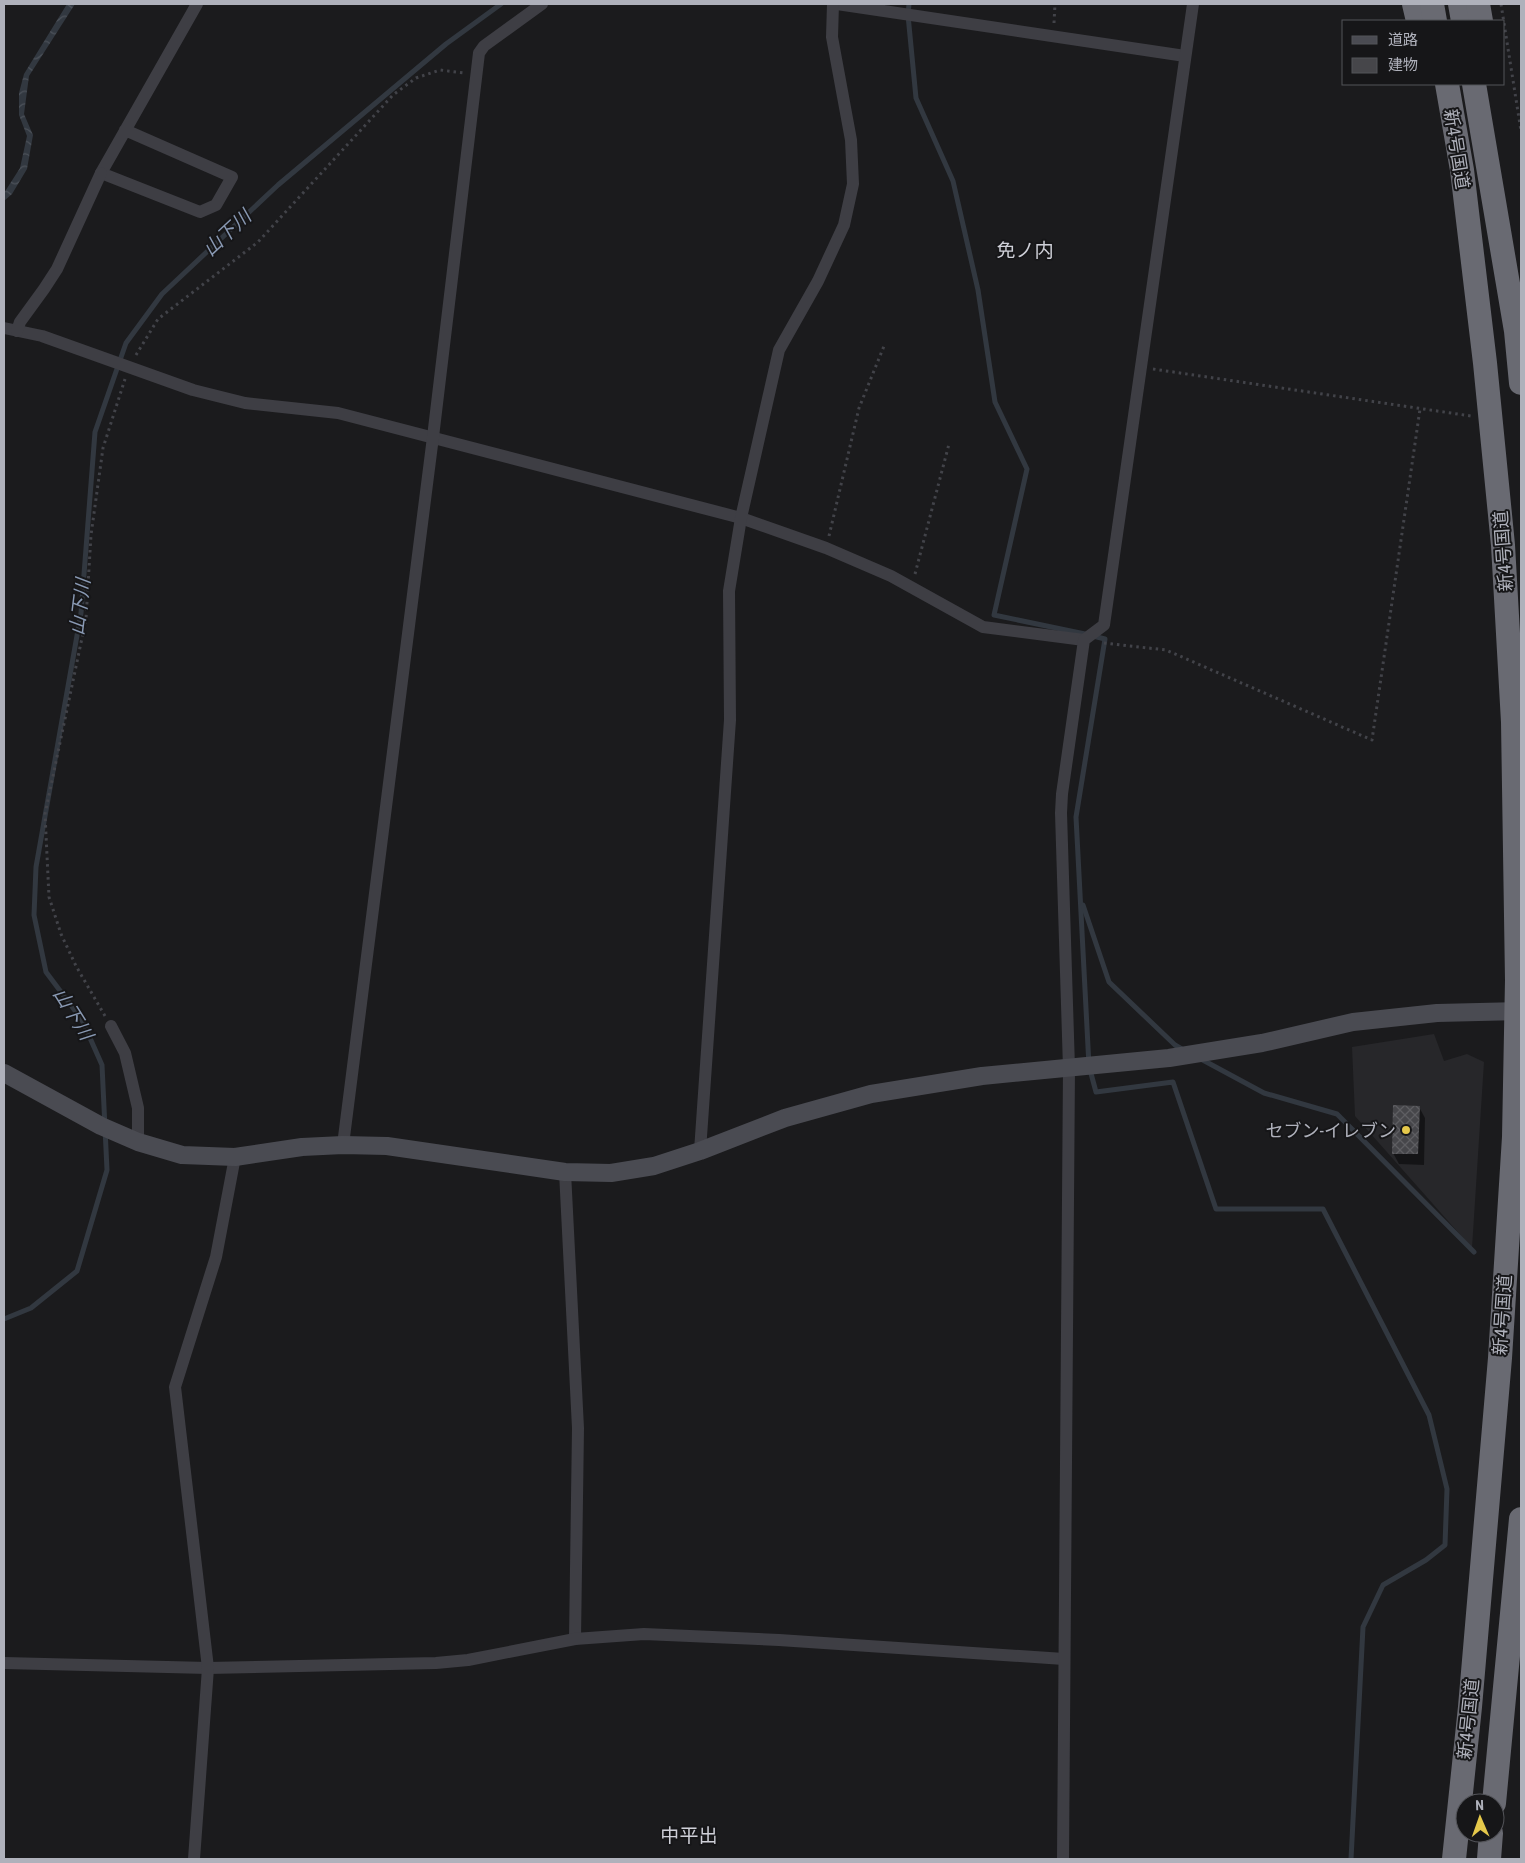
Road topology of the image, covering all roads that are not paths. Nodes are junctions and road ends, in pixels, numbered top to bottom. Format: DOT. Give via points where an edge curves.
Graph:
graph roads {
  1 [pos="197,4"];
  2 [pos="542,4"];
  3 [pos="833,4"];
  4 [pos="837,4"];
  5 [pos="1193,4"];
  6 [pos="1414,4"];
  7 [pos="1432,4"];
  8 [pos="1460,4"];
  9 [pos="1478,4"];
  10 [pos="1418,20"];
  11 [pos="1435,20"];
  12 [pos="1463,20"];
  13 [pos="1480,20"];
  14 [pos="1185,56"];
  15 [pos="1432,85"];
  16 [pos="1446,85"];
  17 [pos="1474,85"];
  18 [pos="1490,85"];
  19 [pos="125,130"];
  20 [pos="1462,170"];
  21 [pos="101,174"];
  22 [pos="4,328"];
  23 [pos="17,331"];
  24 [pos="1516,331"];
  25 [pos="1521,383"];
  26 [pos="433,437"];
  27 [pos="741,518"];
  28 [pos="1084,640"];
  29 [pos="1519,1011"];
  30 [pos="111,1026"];
  31 [pos="1069,1068"];
  32 [pos="4,1073"];
  33 [pos="138,1142"];
  34 [pos="343,1145"];
  35 [pos="700,1151"];
  36 [pos="234,1157"];
  37 [pos="565,1172"];
  38 [pos="1521,1519"];
  39 [pos="575,1639"];
  40 [pos="1064,1659"];
  41 [pos="4,1663"];
  42 [pos="208,1668"];
  43 [pos="1495,1793"];
  44 [pos="1490,1843"];
  45 [pos="194,1859"];
  46 [pos="1063,1859"];
  47 [pos="1454,1859"];
  48 [pos="1489,1859"];
  1 -- 19 [label="street"];
  2 -- 26 [label="street" via="484,46 480,53"];
  3 -- 27 [label="street" via="832,37 851,140 853,184 844,225 818,281 779,350"];
  4 -- 14 [label="street"];
  5 -- 14 [label="street"];
  6 -- 10 [label="highway"];
  7 -- 11 [label="highway"];
  8 -- 12 [label="highway"];
  9 -- 13 [label="highway"];
  14 -- 28 [label="street" via="1104,625"];
  15 -- 20 [label="highway" via="1441,123"];
  16 -- 20 [label="highway, 新4号国道"];
  17 -- 24 [label="highway, 新4号国道"];
  18 -- 24 [label="highway" via="1508,208"];
  19 -- 21 [label="street"];
  19 -- 21 [label="street" via="232,177 216,205 200,212"];
  20 -- 29 [label="highway, 新4号国道" via="1503,545 1513,722"];
  21 -- 23 [label="street" via="57,268"];
  22 -- 23 [label="street"];
  23 -- 26 [label="street" via="42,336 193,390 245,403 338,413"];
  24 -- 25 [label="highway, 新4号国道"];
  26 -- 27 [label="street"];
  26 -- 34 [label="street"];
  27 -- 28 [label="street" via="826,548 891,576 983,627"];
  27 -- 35 [label="street" via="728,591 730,720"];
  28 -- 31 [label="street" via="1062,794"];
  29 -- 31 [label="street" via="1437,1013 1353,1022 1262,1043 1169,1058"];
  29 -- 47 [label="highway, 新4号国道" via="1500,1358"];
  30 -- 33 [label="street" via="125,1053 138,1108"];
  31 -- 35 [label="street" via="982,1076 871,1094 785,1118"];
  31 -- 40 [label="street"];
  32 -- 33 [label="street" via="101,1126"];
  33 -- 36 [label="street" via="182,1156"];
  34 -- 36 [label="street"];
  34 -- 37 [label="street" via="386,1146"];
  35 -- 37 [label="street" via="654,1166 611,1173"];
  36 -- 42 [label="street" via="216,1257 175,1387"];
  37 -- 39 [label="street" via="578,1428"];
  38 -- 43 [label="highway, 新4号国道"];
  39 -- 40 [label="street" via="644,1634"];
  39 -- 42 [label="street" via="436,1663"];
  40 -- 46 [label="street"];
  41 -- 42 [label="street"];
  42 -- 45 [label="street"];
  44 -- 48 [label="highway"];
}
